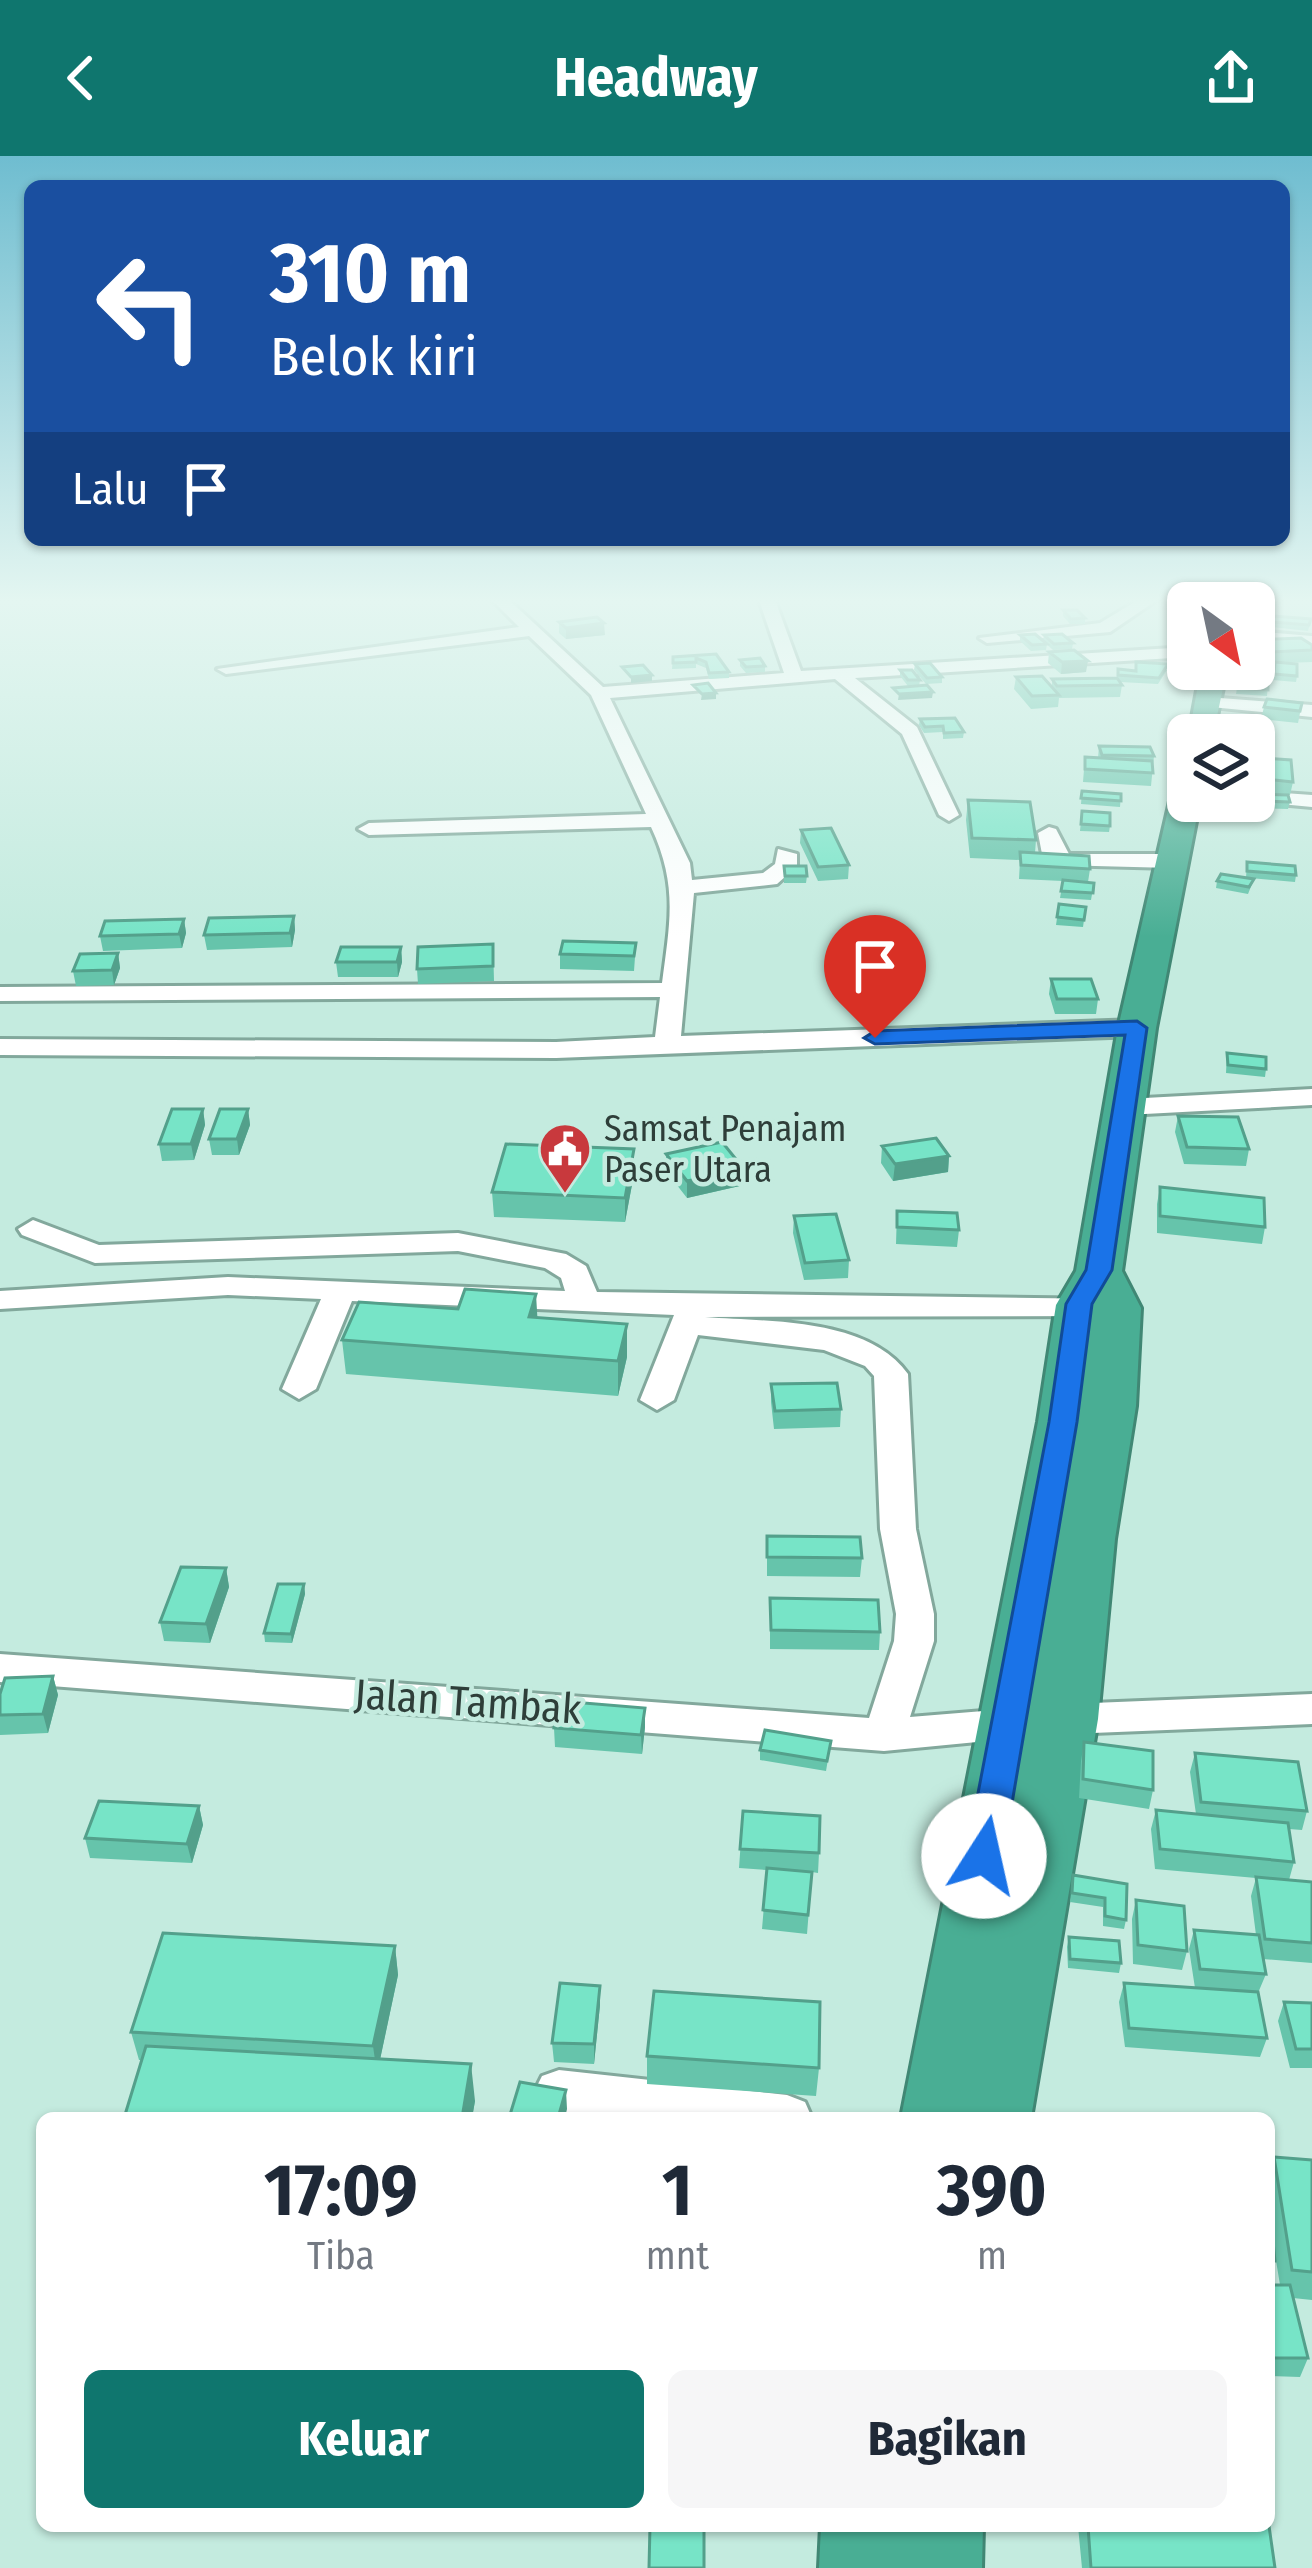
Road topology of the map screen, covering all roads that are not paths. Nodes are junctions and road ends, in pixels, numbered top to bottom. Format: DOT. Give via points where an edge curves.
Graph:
graph roads {
  1 [pos="608,713"];
  2 [pos="888,713"];
  3 [pos="1275,798"];
  4 [pos="1312,801"];
  5 [pos="949,815"];
  6 [pos="659,820"];
  7 [pos="1181,822"];
  8 [pos="369,829"];
  9 [pos="1049,833"];
  10 [pos="786,854"];
  11 [pos="1172,861"];
  12 [pos="682,888"];
  13 [pos="676,990"];
  14 [pos="0,994"];
  15 [pos="1137,1028"];
  16 [pos="667,1044"];
  17 [pos="0,1046"];
  18 [pos="1312,1097"];
  19 [pos="1126,1107"];
  20 [pos="34,1229"];
  21 [pos="342,1288"];
  22 [pos="1098,1294"];
  23 [pos="0,1300"];
  24 [pos="584,1300"];
  25 [pos="690,1315"];
  26 [pos="299,1389"];
  27 [pos="657,1400"];
  28 [pos="0,1668"];
  29 [pos="1312,1709"];
  30 [pos="1068,1719"];
  31 [pos="1008,1724"];
  32 [pos="884,1735"];
  33 [pos="560,2092"];
  34 [pos="735,2112"];
  35 [pos="938,2112"];
  36 [pos="996,2112"];
  37 [pos="864,2532"];
  38 [pos="940,2532"];
  39 [pos="863,2568"];
  40 [pos="938,2568"];
  1 -- 6 [label="street"];
  2 -- 5 [label="street" via="910,730"];
  3 -- 4 [label="street"];
  6 -- 8 [label="street"];
  6 -- 12 [label="street"];
  7 -- 11 [label="highway"];
  9 -- 11 [label="street" via="1053,854 1065,860"];
  10 -- 12 [label="street" via="769,879"];
  11 -- 15 [label="highway"];
  12 -- 13 [label="street"];
  13 -- 14 [label="street"];
  13 -- 16 [label="street"];
  15 -- 16 [label="street"];
  15 -- 19 [label="highway"];
  16 -- 17 [label="street"];
  18 -- 19 [label="street"];
  19 -- 22 [label="highway"];
  20 -- 24 [label="street" via="95,1253 458,1242 555,1261 575,1273"];
  21 -- 23 [label="street"];
  21 -- 24 [label="street"];
  21 -- 26 [label="street"];
  22 -- 25 [label="street"];
  22 -- 30 [label="highway" via="1111,1406"];
  22 -- 31 [label="highway"];
  24 -- 25 [label="street"];
  25 -- 27 [label="street"];
  25 -- 32 [label="street" via="863,1350 891,1374 898,1529 915,1614"];
  28 -- 32 [label="street, Jalan Tambak"];
  29 -- 30 [label="street"];
  30 -- 36 [label="highway"];
  31 -- 32 [label="street, Jalan Tambak"];
  31 -- 35 [label="highway"];
  33 -- 34 [label="street"];
  37 -- 39 [label="highway"];
  38 -- 40 [label="highway"];
}
